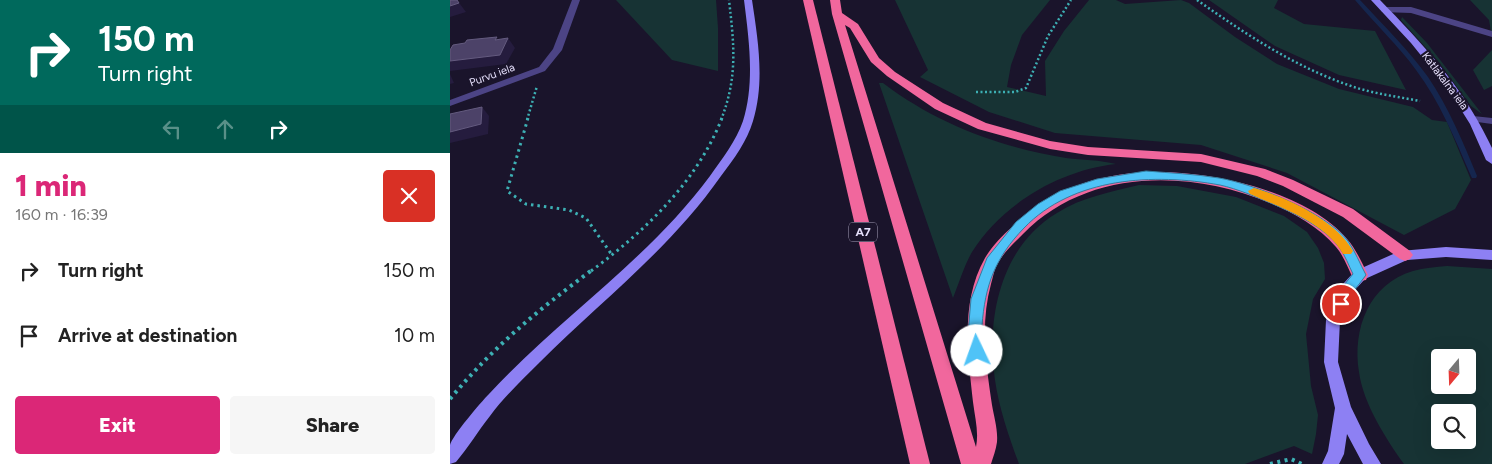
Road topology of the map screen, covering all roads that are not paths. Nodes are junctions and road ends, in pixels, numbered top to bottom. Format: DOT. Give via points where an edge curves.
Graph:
graph roads {
  1 [pos="576,0"];
  2 [pos="748,0"];
  3 [pos="808,0"];
  4 [pos="1375,0"];
  5 [pos="836,7"];
  6 [pos="1385,10"];
  7 [pos="1492,34"];
  8 [pos="450,103"];
  9 [pos="1472,119"];
  10 [pos="1492,121"];
  11 [pos="1492,160"];
  12 [pos="1491,253"];
  13 [pos="1405,255"];
  14 [pos="1360,275"];
  15 [pos="1343,408"];
  16 [pos="455,450"];
  17 [pos="454,464"];
  18 [pos="920,464"];
  19 [pos="971,464"];
  20 [pos="981,464"];
  21 [pos="1330,464"];
  22 [pos="1373,464"];
  1 -- 8 [label="street, Purvu iela" via="557,50 542,69"];
  2 -- 16 [label="main road" via="755,56 754,82 748,121 735,149 692,210 656,248 540,352 488,406"];
  3 -- 18 [label="highway, A7"];
  4 -- 6 [label="main road, Katlakalna iela"];
  5 -- 13 [label="highway" via="854,26 875,60 891,74 939,106 982,126 1050,145 1088,151 1201,158 1260,172 1348,213"];
  5 -- 19 [label="highway"];
  6 -- 7 [label="street" via="1428,14"];
  6 -- 9 [label="main road, Katlakalna iela" via="1432,62"];
  9 -- 10 [label="lane"];
  9 -- 11 [label="main road, Katlakalna iela"];
  12 -- 13 [label="main road"];
  13 -- 14 [label="main road"];
  14 -- 15 [label="main road" via="1348,288 1333,320 1330,362"];
  14 -- 20 [label="highway" via="1343,244 1322,226 1298,210 1221,182 1146,175 1097,182 1064,194 1020,224 991,261 978,299 974,334 987,438"];
  15 -- 21 [label="main road" via="1336,454"];
  15 -- 22 [label="main road"];
  16 -- 17 [label="main road"];
}
